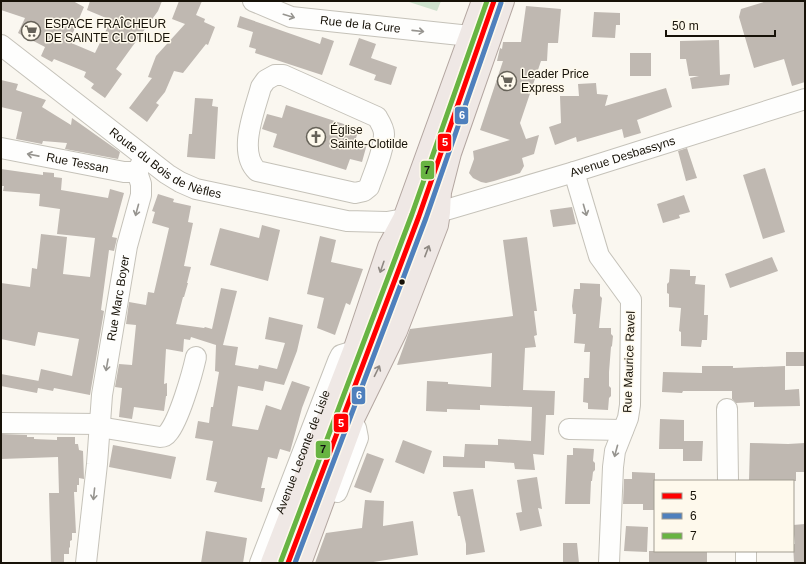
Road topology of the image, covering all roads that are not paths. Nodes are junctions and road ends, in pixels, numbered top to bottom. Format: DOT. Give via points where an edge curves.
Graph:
graph roads {
  1 [pos="253,1"];
  2 [pos="483,1"];
  3 [pos="494,1"];
  4 [pos="503,1"];
  5 [pos="470,36"];
  6 [pos="1,45"];
  7 [pos="805,99"];
  8 [pos="1,148"];
  9 [pos="141,164"];
  10 [pos="574,172"];
  11 [pos="337,190"];
  12 [pos="421,216"];
  13 [pos="331,218"];
  14 [pos="359,222"];
  15 [pos="389,247"];
  16 [pos="354,351"];
  17 [pos="196,357"];
  18 [pos="727,409"];
  19 [pos="1,424"];
  20 [pos="352,424"];
  21 [pos="99,425"];
  22 [pos="569,429"];
  23 [pos="623,430"];
  24 [pos="728,480"];
  25 [pos="746,552"];
  26 [pos="86,563"];
  27 [pos="260,563"];
  28 [pos="272,563"];
  29 [pos="288,563"];
  30 [pos="300,563"];
  31 [pos="310,563"];
  32 [pos="609,563"];
  33 [pos="746,563"];
  1 -- 5 [label="street, Rue de la Cure, one-way" via="291,17"];
  2 -- 5 [label="main road"];
  3 -- 12 [label="street"];
  4 -- 12 [label="main road" via="450,153 440,192"];
  5 -- 12 [label="main road"];
  6 -- 9 [label="street, Route du Bois de Nèfles"];
  7 -- 10 [label="street, Avenue Desbassyns"];
  9 -- 8 [label="street, Rue Tessan, one-way" via="124,172"];
  9 -- 13 [label="street, Route du Bois de Nèfles" via="196,189"];
  9 -- 21 [label="street, Rue Marc Boyer, one-way" via="141,196 127,246"];
  10 -- 12 [label="street, Avenue Desbassyns"];
  10 -- 23 [label="street, Rue Maurice Ravel, one-way" via="599,256 631,300 630,405"];
  11 -- 11 [label="street" via="257,171 252,166 248,154 248,137 261,87 270,77 283,76 377,117 384,134 383,146 369,187 356,193"];
  11 -- 13 [label="street"];
  12 -- 14 [label="street, Route du Bois de Nèfles" via="387,222"];
  12 -- 15 [label="main road, Avenue Leconte de Lisle"];
  20 -- 12 [label="main road, one-way" via="396,331 437,225"];
  12 -- 29 [label="street"];
  13 -- 14 [label="street, Route du Bois de Nèfles"];
  14 -- 15 [label="street, Route du Bois de Nèfles"];
  15 -- 16 [label="main road, Avenue Leconte de Lisle, one-way"];
  16 -- 27 [label="street, Avenue Leconte de Lisle" via="341,356 338,361"];
  16 -- 28 [label="main road, Avenue Leconte de Lisle"];
  17 -- 21 [label="street" via="177,418 165,437"];
  18 -- 24 [label="street"];
  19 -- 21 [label="street"];
  20 -- 30 [label="main road"];
  20 -- 31 [label="street" via="356,428 358,438"];
  21 -- 26 [label="street, Rue Marc Boyer, one-way"];
  22 -- 23 [label="street"];
  23 -- 32 [label="street, Rue Maurice Ravel, one-way" via="615,451 613,467"];
  25 -- 33 [label="street"];
}
